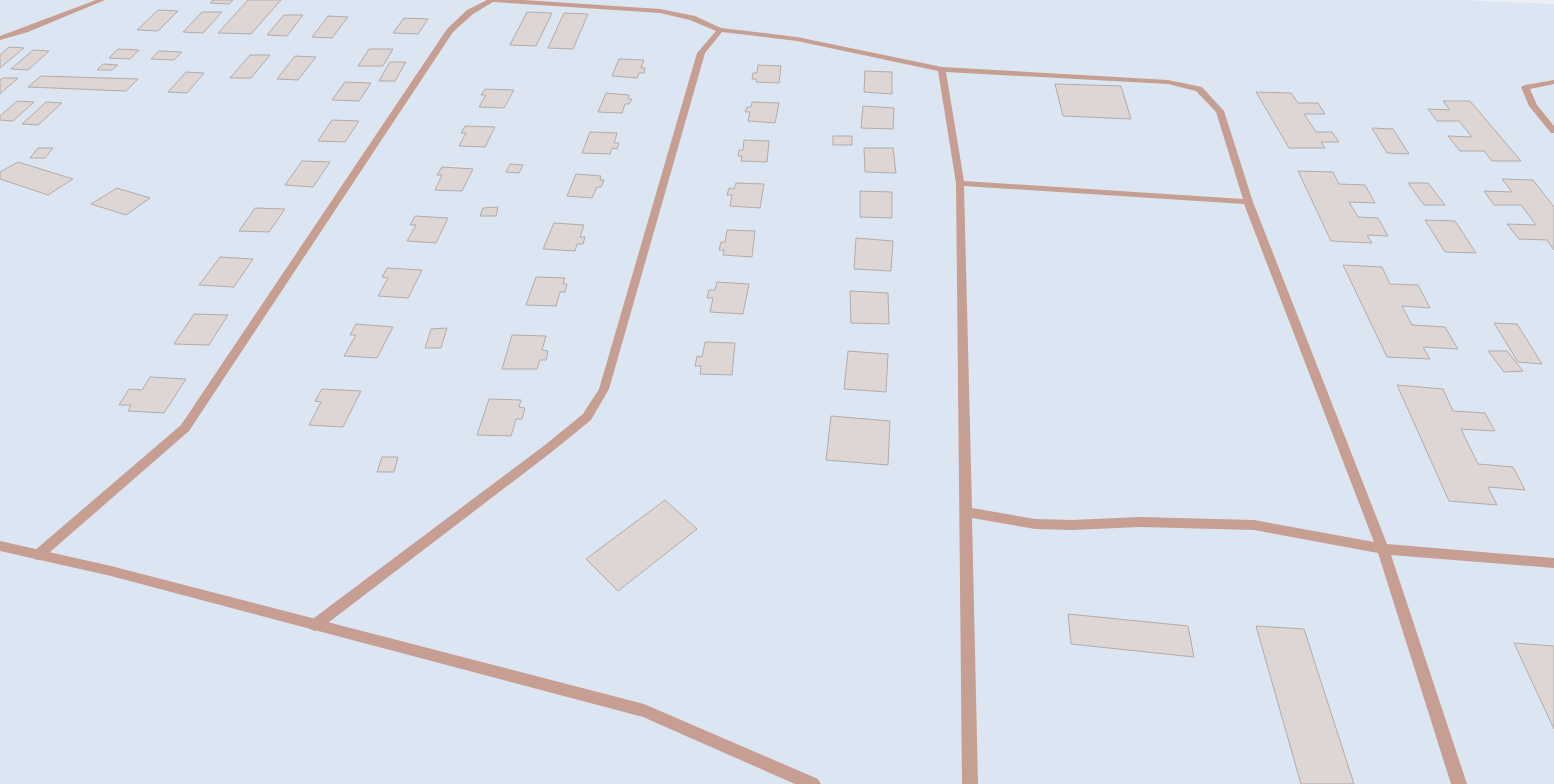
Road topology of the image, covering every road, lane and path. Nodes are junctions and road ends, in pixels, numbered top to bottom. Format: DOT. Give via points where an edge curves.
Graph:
graph roads {
  1 [pos="102,0"];
  2 [pos="492,0"];
  3 [pos="720,30"];
  4 [pos="0,38"];
  5 [pos="942,69"];
  6 [pos="1554,82"];
  7 [pos="1554,132"];
  8 [pos="960,183"];
  9 [pos="1248,202"];
  10 [pos="966,512"];
  11 [pos="0,546"];
  12 [pos="1383,549"];
  13 [pos="38,555"];
  14 [pos="1554,563"];
  15 [pos="315,625"];
  16 [pos="813,784"];
  17 [pos="970,784"];
  18 [pos="1459,784"];
  1 -- 4 [label="street"];
  2 -- 3 [label="street" via="660,11 692,18"];
  2 -- 13 [label="street" via="470,12 450,31 186,428"];
  3 -- 5 [label="street" via="797,39"];
  3 -- 15 [label="street" via="701,53 604,389 587,417"];
  5 -- 8 [label="street"];
  5 -- 9 [label="street" via="1168,82 1199,90 1220,110"];
  6 -- 7 [label="street" via="1525,87 1533,106"];
  8 -- 9 [label="street"];
  8 -- 10 [label="street"];
  9 -- 12 [label="street"];
  10 -- 12 [label="street" via="1035,524 1140,522 1254,525"];
  10 -- 17 [label="street"];
  11 -- 13 [label="street"];
  12 -- 14 [label="street"];
  12 -- 18 [label="street"];
  13 -- 15 [label="street" via="111,571"];
  15 -- 16 [label="street" via="644,711"];
}
